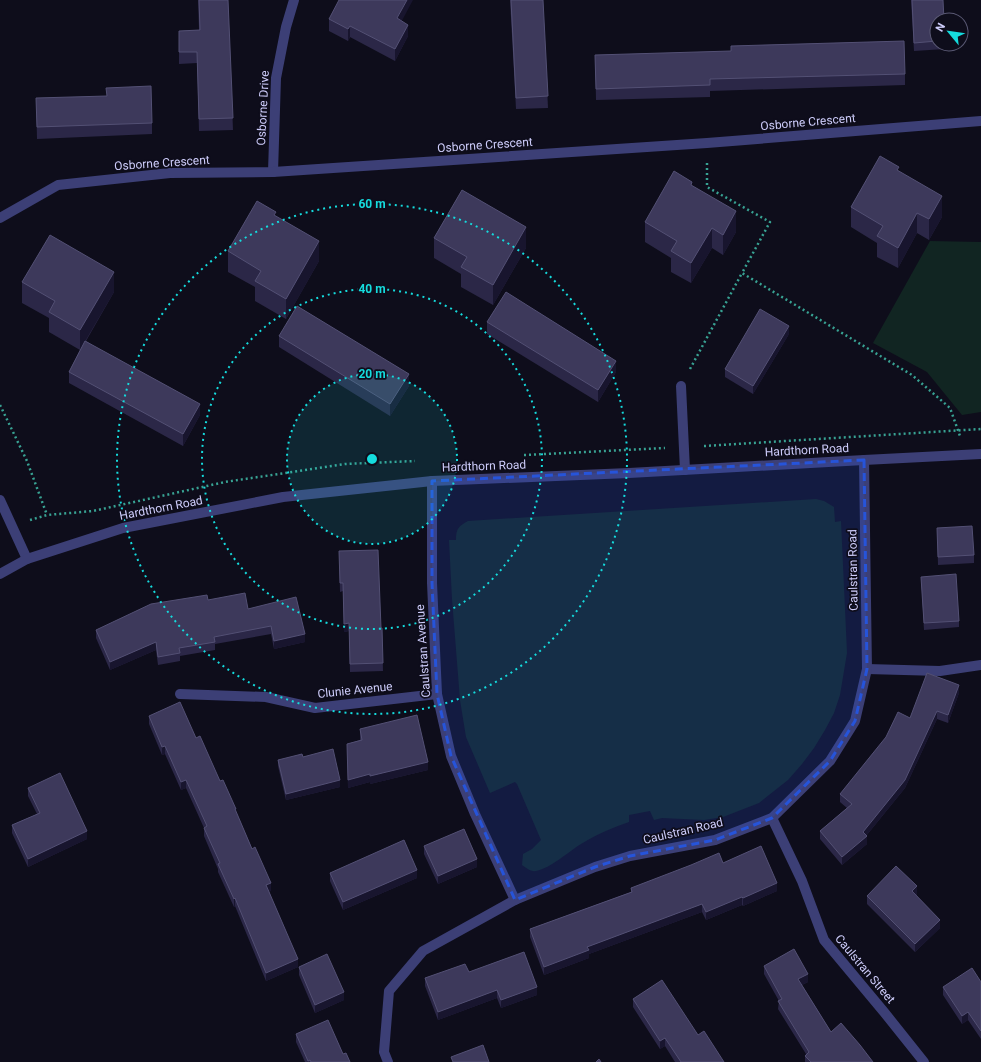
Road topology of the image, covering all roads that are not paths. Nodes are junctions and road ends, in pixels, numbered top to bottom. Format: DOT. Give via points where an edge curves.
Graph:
graph roads {
  1 [pos="294,0"];
  2 [pos="981,121"];
  3 [pos="273,172"];
  4 [pos="0,218"];
  5 [pos="682,386"];
  6 [pos="981,454"];
  7 [pos="864,460"];
  8 [pos="684,470"];
  9 [pos="432,481"];
  10 [pos="0,500"];
  11 [pos="27,559"];
  12 [pos="0,574"];
  13 [pos="981,665"];
  14 [pos="868,669"];
  15 [pos="180,694"];
  16 [pos="437,694"];
  17 [pos="772,818"];
  18 [pos="515,900"];
  19 [pos="388,1062"];
  20 [pos="924,1062"];
  1 -- 3 [label="street, Osborne Drive" via="276,78"];
  2 -- 3 [label="street, Osborne Crescent" via="707,143"];
  3 -- 4 [label="street, Osborne Crescent" via="170,173 58,185"];
  5 -- 8 [label="street"];
  6 -- 7 [label="street, Hardthorn Road"];
  7 -- 8 [label="street, Hardthorn Road"];
  7 -- 14 [label="street, Caulstran Road"];
  8 -- 9 [label="street, Hardthorn Road"];
  9 -- 11 [label="street, Hardthorn Road" via="283,498 123,528"];
  9 -- 16 [label="street, Caulstran Avenue" via="432,583"];
  10 -- 11 [label="street"];
  11 -- 12 [label="street, Hardthorn Road"];
  13 -- 14 [label="street" via="940,671"];
  14 -- 17 [label="street, Caulstran Road" via="855,720 830,761"];
  15 -- 16 [label="street, Clunie Avenue" via="266,697 315,708"];
  16 -- 18 [label="street, Caulstran Avenue" via="451,756"];
  17 -- 18 [label="street, Caulstran Road" via="715,840 630,856 595,867"];
  17 -- 20 [label="street, Caulstran Street" via="802,881 824,940"];
  18 -- 19 [label="street, Caulstran Road" via="423,951 389,991 384,1052"];
}
